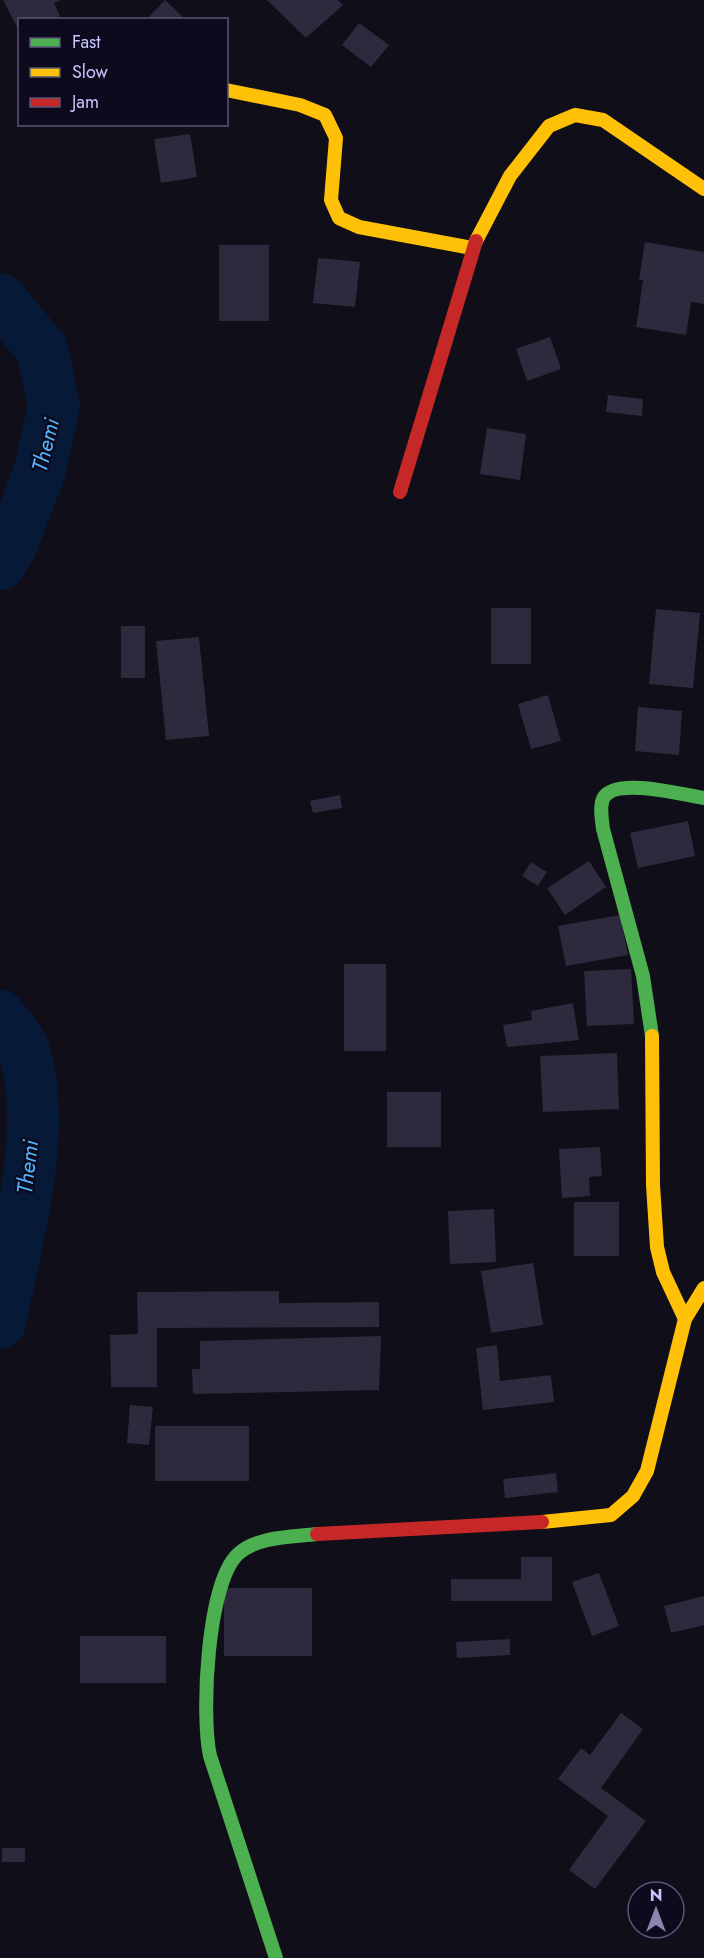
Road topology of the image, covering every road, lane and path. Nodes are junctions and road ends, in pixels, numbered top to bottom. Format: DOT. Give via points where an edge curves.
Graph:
graph roads {
  1 [pos="228,90"];
  2 [pos="704,189"];
  3 [pos="472,249"];
  4 [pos="400,492"];
  5 [pos="704,798"];
  6 [pos="704,1288"];
  7 [pos="685,1319"];
  8 [pos="276,1958"];
  1 -- 3 [label="street" via="300,105 325,115 336,138 331,200 339,218 359,226"];
  2 -- 3 [label="street" via="603,120 575,115 549,126 510,176"];
  3 -- 4 [label="street"];
  5 -- 7 [label="street" via="625,787 610,790 602,799 600,810 650,1014 650,1144 660,1263"];
  6 -- 7 [label="street"];
  7 -- 8 [label="street" via="647,1472 633,1496 611,1515 317,1534 250,1547 232,1561 219,1591 209,1650 204,1694 207,1740"];
}
